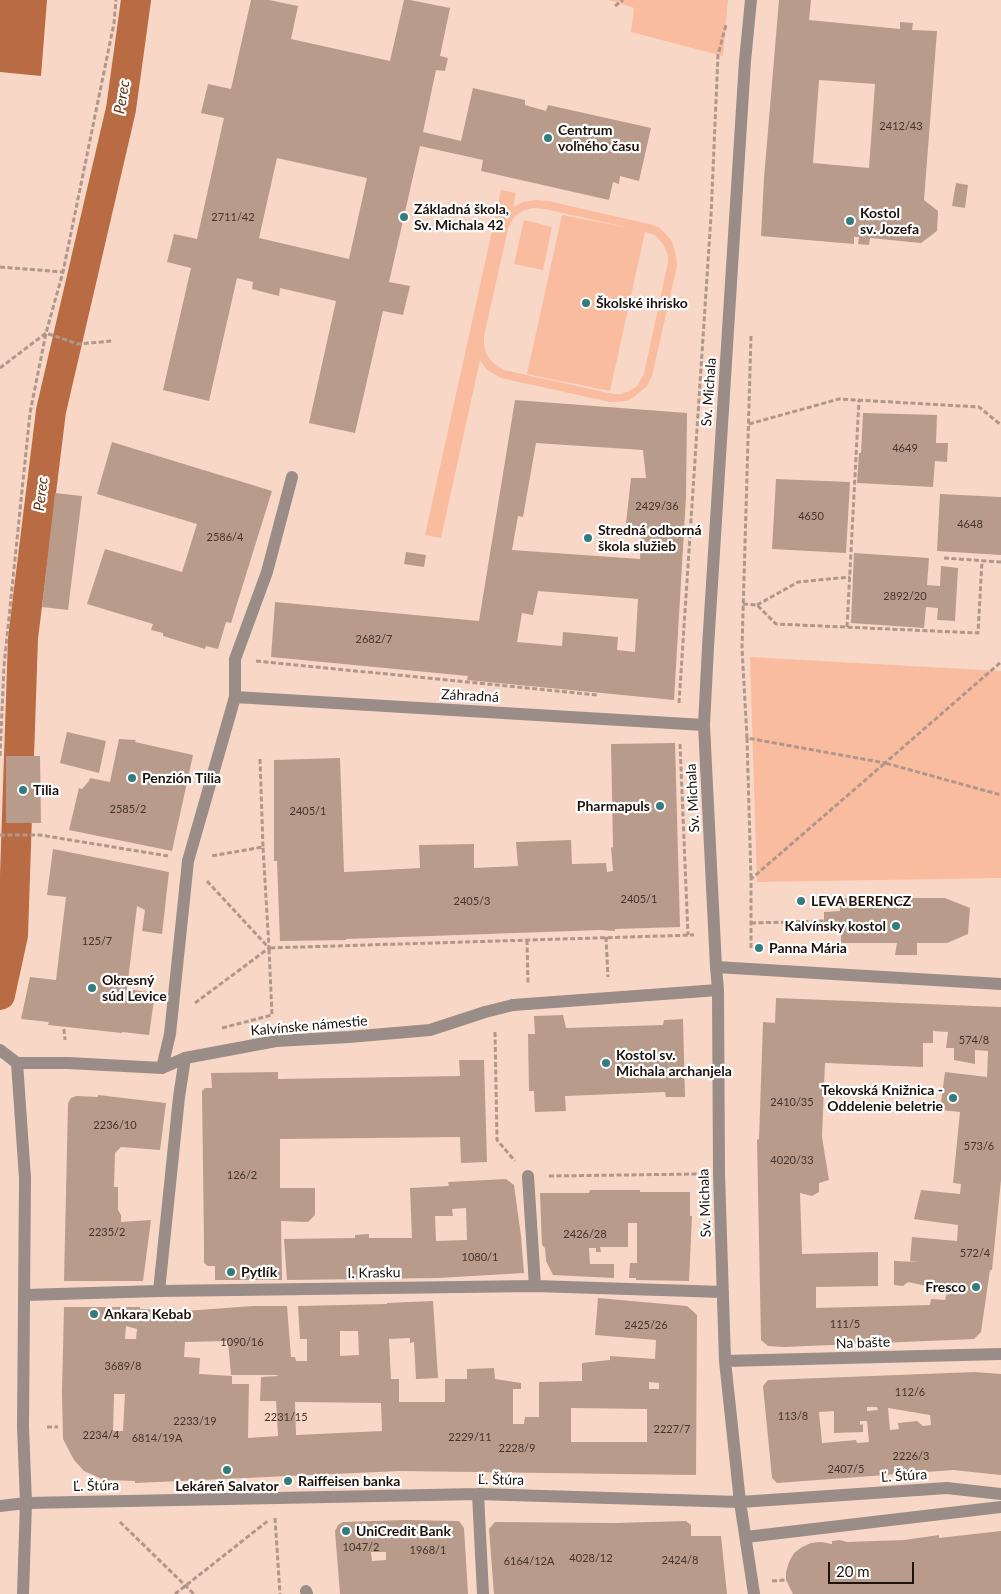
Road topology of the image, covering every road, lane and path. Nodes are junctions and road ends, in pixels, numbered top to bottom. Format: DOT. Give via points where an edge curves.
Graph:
graph roads {
  1 [pos="116,0"];
  2 [pos="623,0"];
  3 [pos="751,0"];
  4 [pos="616,6"];
  5 [pos="727,18"];
  6 [pos="0,267"];
  7 [pos="63,272"];
  8 [pos="46,333"];
  9 [pos="751,335"];
  10 [pos="112,341"];
  11 [pos="0,368"];
  12 [pos="859,400"];
  13 [pos="749,424"];
  14 [pos="1001,425"];
  15 [pos="292,476"];
  16 [pos="944,558"];
  17 [pos="982,561"];
  18 [pos="1001,562"];
  19 [pos="850,577"];
  20 [pos="743,604"];
  21 [pos="757,605"];
  22 [pos="847,627"];
  23 [pos="235,659"];
  24 [pos="0,661"];
  25 [pos="1001,662"];
  26 [pos="4,666"];
  27 [pos="602,696"];
  28 [pos="235,697"];
  29 [pos="670,702"];
  30 [pos="680,703"];
  31 [pos="679,724"];
  32 [pos="704,724"];
  33 [pos="747,738"];
  34 [pos="0,756"];
  35 [pos="260,759"];
  36 [pos="885,763"];
  37 [pos="1001,796"];
  38 [pos="0,835"];
  39 [pos="263,847"];
  40 [pos="188,860"];
  41 [pos="751,879"];
  42 [pos="824,921"];
  43 [pos="751,923"];
  44 [pos="688,935"];
  45 [pos="714,935"];
  46 [pos="606,938"];
  47 [pos="527,940"];
  48 [pos="269,948"];
  49 [pos="716,967"];
  50 [pos="750,970"];
  51 [pos="1001,984"];
  52 [pos="718,990"];
  53 [pos="609,998"];
  54 [pos="529,1004"];
  55 [pos="188,1009"];
  56 [pos="494,1009"];
  57 [pos="272,1015"];
  58 [pos="64,1029"];
  59 [pos="65,1040"];
  60 [pos="0,1050"];
  61 [pos="186,1058"];
  62 [pos="17,1063"];
  63 [pos="162,1068"];
  64 [pos="719,1174"];
  65 [pos="528,1176"];
  66 [pos="535,1286"];
  67 [pos="159,1291"];
  68 [pos="723,1292"];
  69 [pos="24,1295"];
  70 [pos="1001,1348"];
  71 [pos="1001,1354"];
  72 [pos="725,1361"];
  73 [pos="47,1427"];
  74 [pos="58,1427"];
  75 [pos="478,1494"];
  76 [pos="1001,1494"];
  77 [pos="98,1501"];
  78 [pos="740,1502"];
  79 [pos="26,1503"];
  80 [pos="0,1506"];
  81 [pos="1001,1507"];
  82 [pos="746,1538"];
  83 [pos="186,1586"];
  84 [pos="23,1594"];
  85 [pos="175,1594"];
  86 [pos="194,1594"];
  87 [pos="280,1594"];
  88 [pos="484,1594"];
  89 [pos="754,1594"];
  1 -- 7 [label="path"];
  2 -- 4 [label="path"];
  3 -- 32 [label="street, Sv. Michala"];
  5 -- 30 [label="path" via="718,55"];
  6 -- 7 [label="path"];
  7 -- 8 [label="path"];
  8 -- 10 [label="path" via="78,344"];
  8 -- 11 [label="path"];
  8 -- 26 [label="path" via="30,414"];
  9 -- 13 [label="path"];
  12 -- 13 [label="path" via="839,399"];
  12 -- 14 [label="path" via="979,407"];
  12 -- 19 [label="path"];
  13 -- 20 [label="path"];
  15 -- 23 [label="street" via="266,572"];
  16 -- 17 [label="path"];
  17 -- 18 [label="path"];
  17 -- 22 [label="path" via="978,633"];
  19 -- 21 [label="path" via="798,582"];
  19 -- 22 [label="path"];
  20 -- 21 [label="path"];
  20 -- 33 [label="path"];
  21 -- 22 [label="path" via="776,624"];
  23 -- 27 [label="path"];
  23 -- 28 [label="street"];
  24 -- 26 [label="path"];
  25 -- 36 [label="path"];
  26 -- 34 [label="path"];
  28 -- 31 [label="street, Záhradná"];
  28 -- 40 [label="street"];
  29 -- 30 [label="path"];
  30 -- 31 [label="path"];
  31 -- 32 [label="street, Záhradná"];
  31 -- 44 [label="path"];
  32 -- 45 [label="street, Sv. Michala"];
  33 -- 36 [label="path"];
  33 -- 41 [label="path"];
  35 -- 39 [label="path"];
  36 -- 37 [label="path"];
  36 -- 41 [label="path"];
  38 -- 40 [label="path" via="40,835"];
  39 -- 40 [label="path"];
  39 -- 48 [label="path"];
  40 -- 48 [label="path"];
  40 -- 63 [label="street" via="170,1034"];
  41 -- 43 [label="path"];
  42 -- 43 [label="path"];
  43 -- 50 [label="path"];
  44 -- 45 [label="path"];
  44 -- 46 [label="path"];
  45 -- 49 [label="street, Sv. Michala"];
  46 -- 47 [label="path"];
  46 -- 53 [label="path"];
  47 -- 48 [label="path"];
  47 -- 54 [label="path"];
  48 -- 55 [label="path"];
  48 -- 57 [label="path"];
  49 -- 50 [label="street"];
  49 -- 52 [label="street, Sv. Michala"];
  50 -- 51 [label="street"];
  52 -- 53 [label="street, Kalvínske námestie"];
  52 -- 64 [label="street, Sv. Michala"];
  53 -- 54 [label="street, Kalvínske námestie"];
  54 -- 56 [label="street, Kalvínske námestie"];
  56 -- 61 [label="street, Kalvínske námestie" via="430,1030 276,1041"];
  56 -- 65 [label="path" via="497,1140"];
  58 -- 59 [label="path"];
  60 -- 62 [label="street"];
  61 -- 63 [label="street, Kalvínske námestie"];
  61 -- 67 [label="street"];
  62 -- 63 [label="street, Kalvínske námestie"];
  62 -- 69 [label="street" via="25,1178"];
  64 -- 65 [label="path"];
  64 -- 68 [label="street, Sv. Michala"];
  65 -- 66 [label="street"];
  66 -- 67 [label="street, I. Krasku"];
  66 -- 68 [label="street, I. Krasku"];
  67 -- 69 [label="street, I. Krasku"];
  68 -- 72 [label="street, Sv. Michala"];
  69 -- 79 [label="street"];
  70 -- 71 [label="street"];
  71 -- 72 [label="street, Na bašte"];
  72 -- 78 [label="street, Sv. Michala"];
  73 -- 74 [label="path"];
  75 -- 77 [label="street, Ľ. Štúra"];
  75 -- 78 [label="street, Ľ. Štúra"];
  75 -- 88 [label="street"];
  76 -- 78 [label="street, Ľ. Štúra" via="947,1488"];
  77 -- 79 [label="street, Ľ. Štúra"];
  77 -- 83 [label="path"];
  78 -- 82 [label="street, Sv. Michala"];
  79 -- 80 [label="street, Ľ. Štúra"];
  79 -- 84 [label="street"];
  81 -- 82 [label="street"];
  82 -- 89 [label="street, Sv. Michala"];
  83 -- 85 [label="path"];
  83 -- 86 [label="path"];
  83 -- 87 [label="path" via="274,1516"];
}
